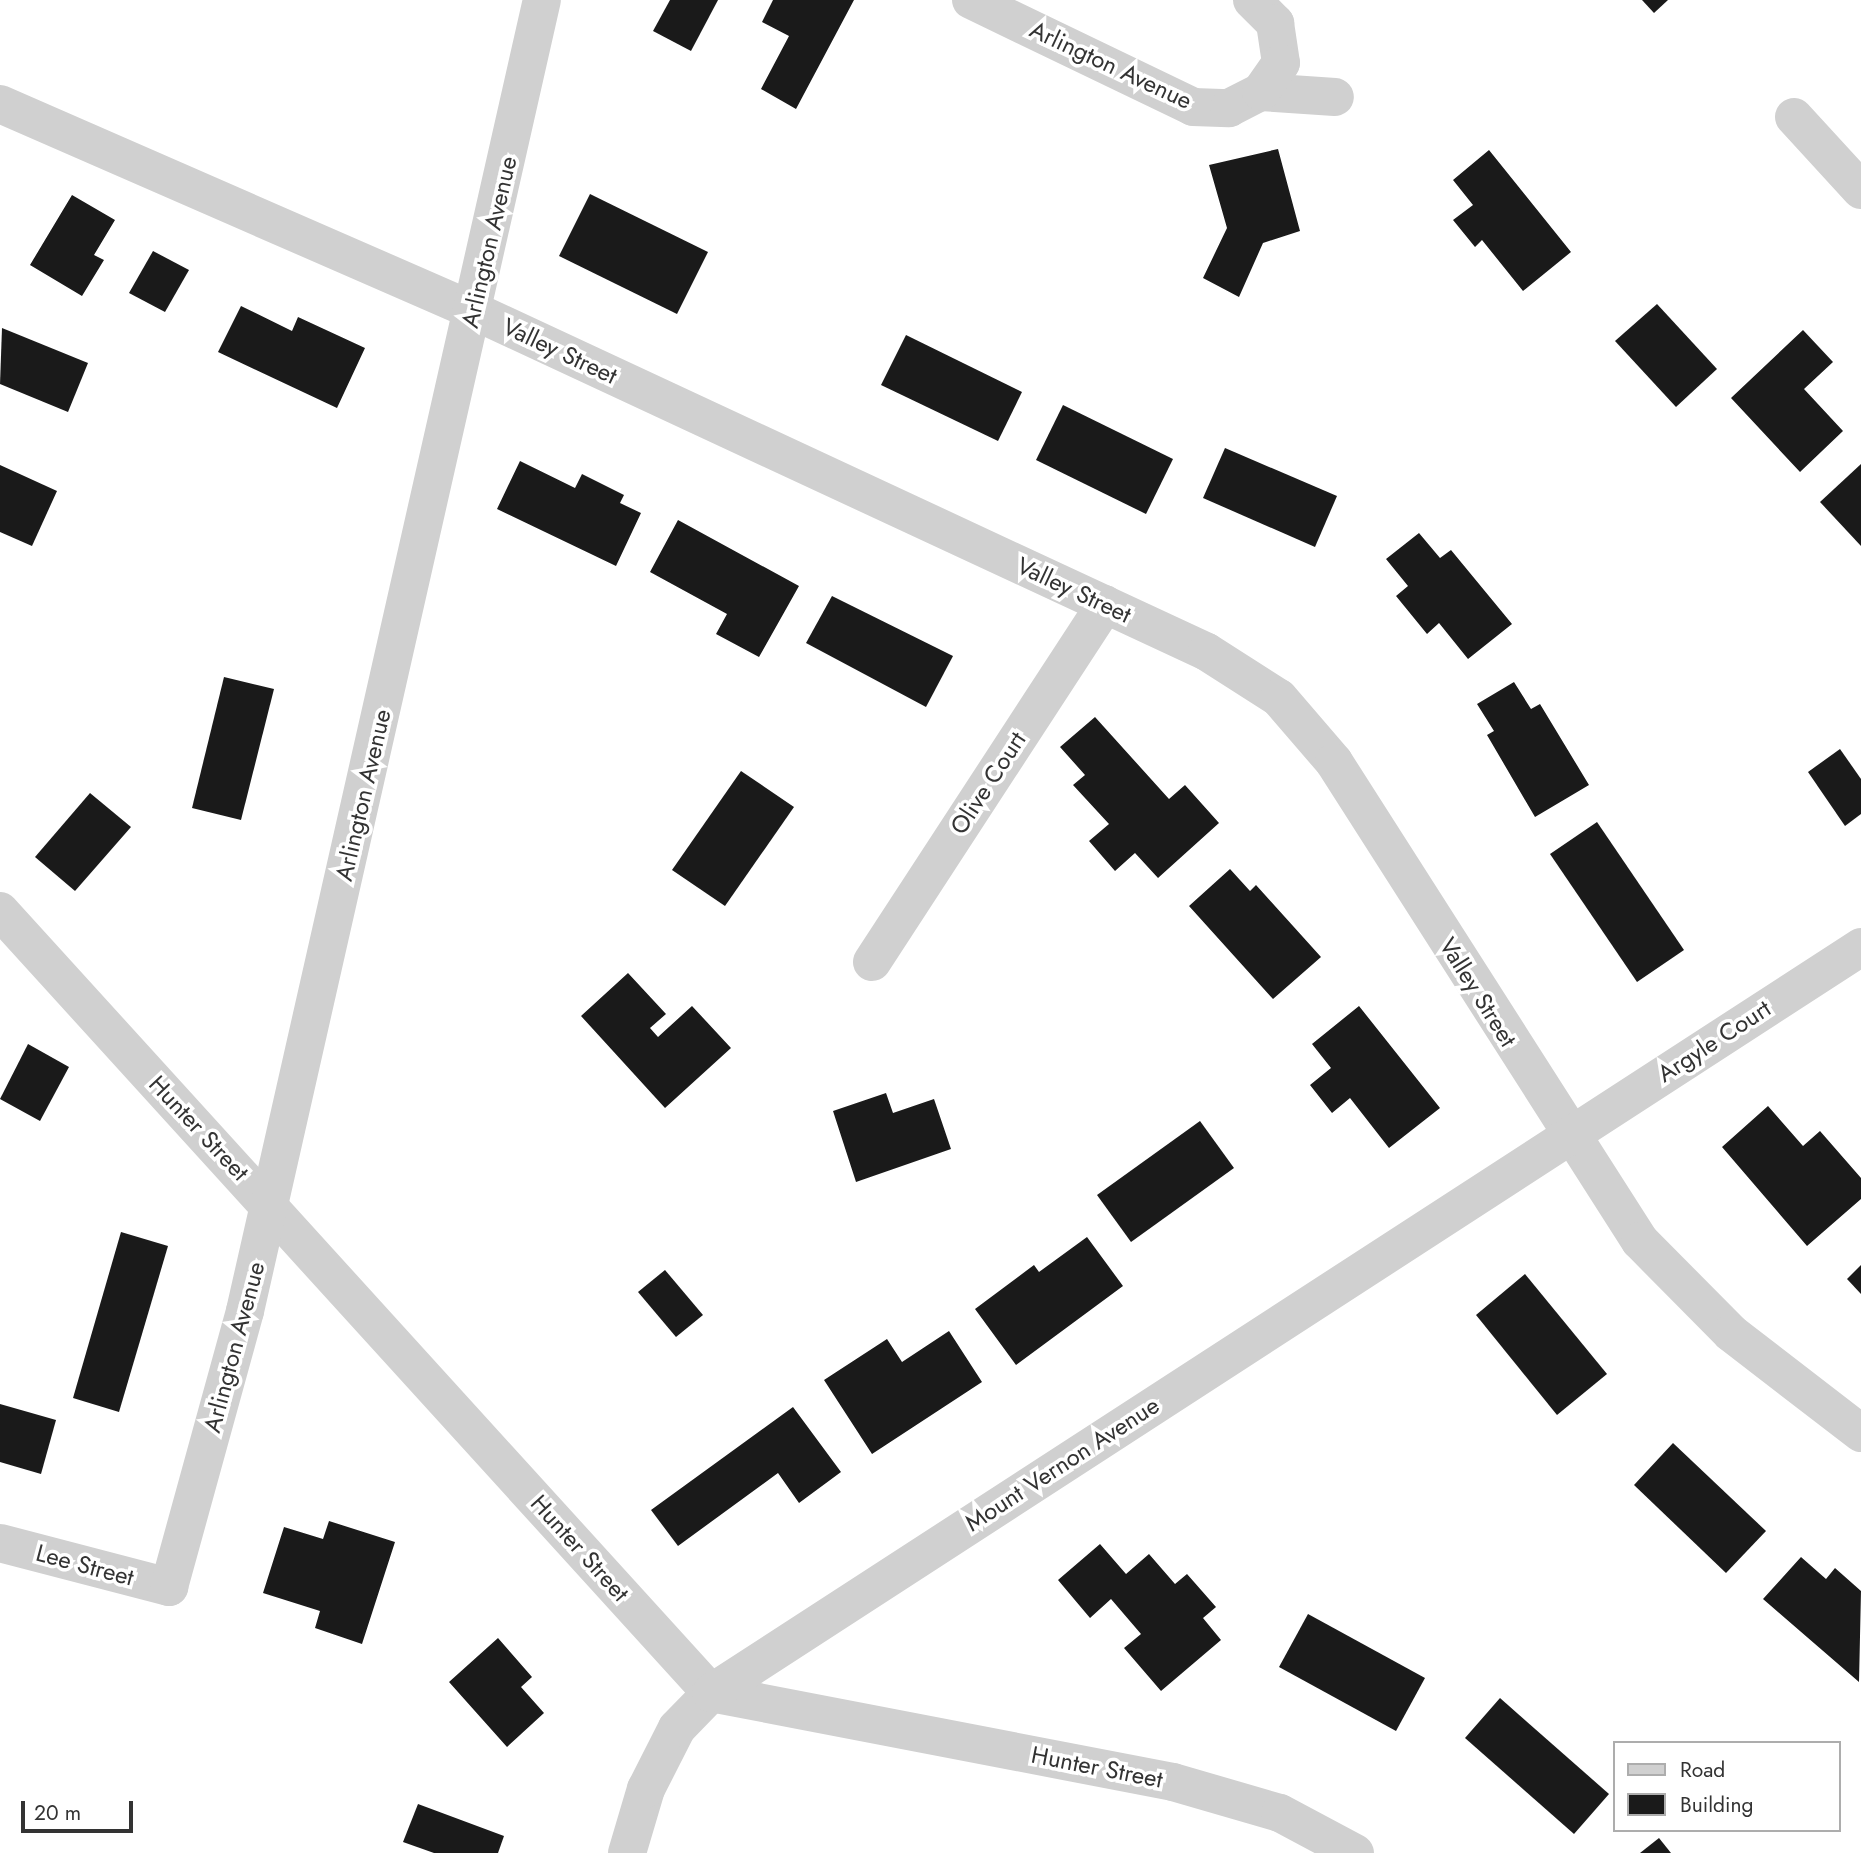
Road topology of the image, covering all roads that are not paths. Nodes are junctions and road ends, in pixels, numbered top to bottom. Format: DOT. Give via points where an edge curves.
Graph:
graph roads {
  1 [pos="542,0"];
  2 [pos="971,0"];
  3 [pos="1252,0"];
  4 [pos="1261,92"];
  5 [pos="1335,97"];
  6 [pos="0,104"];
  7 [pos="1794,117"];
  8 [pos="1861,190"];
  9 [pos="474,311"];
  10 [pos="1105,604"];
  11 [pos="6,930"];
  12 [pos="1861,947"];
  13 [pos="872,962"];
  14 [pos="1568,1135"];
  15 [pos="270,1205"];
  16 [pos="1861,1433"];
  17 [pos="0,1543"];
  18 [pos="169,1587"];
  19 [pos="711,1693"];
  20 [pos="627,1853"];
  21 [pos="1355,1853"];
  1 -- 9 [label="street, Arlington Avenue"];
  2 -- 4 [label="street, Arlington Avenue" via="1193,107 1229,108"];
  3 -- 4 [label="street" via="1275,23 1281,63"];
  4 -- 5 [label="street"];
  6 -- 9 [label="street, Valley Street"];
  7 -- 8 [label="street"];
  9 -- 10 [label="street, Valley Street"];
  9 -- 15 [label="street, Arlington Avenue"];
  10 -- 13 [label="street, Olive Court"];
  10 -- 14 [label="street, Valley Street" via="1207,652 1287,707 1334,762"];
  11 -- 15 [label="street, Hunter Street"];
  12 -- 14 [label="street, Argyle Court"];
  14 -- 16 [label="street, Valley Street" via="1640,1241 1731,1333"];
  14 -- 19 [label="street, Mount Vernon Avenue"];
  15 -- 18 [label="street, Arlington Avenue"];
  15 -- 19 [label="street, Hunter Street"];
  17 -- 18 [label="street, Lee Street"];
  19 -- 20 [label="street, Mount Vernon Avenue" via="677,1728 646,1789"];
  19 -- 21 [label="street, Hunter Street" via="1173,1782 1280,1813"];
}
